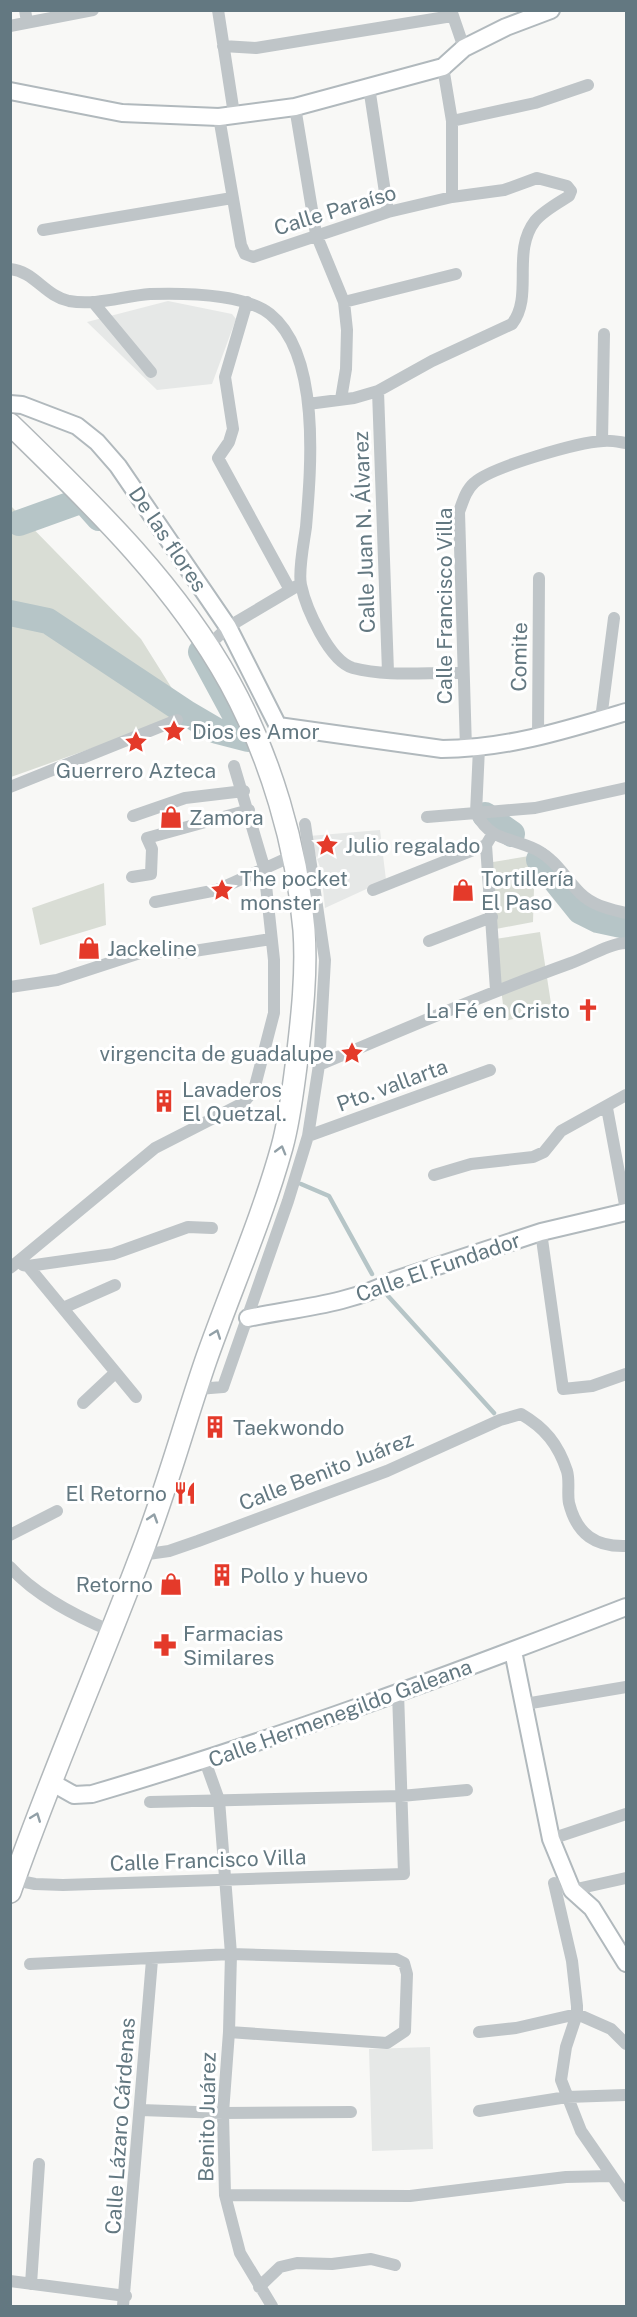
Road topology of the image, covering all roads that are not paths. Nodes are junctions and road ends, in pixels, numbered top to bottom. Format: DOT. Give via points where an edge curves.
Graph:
graph roads {
  1 [pos="93,10"];
  2 [pos="218,10"];
  3 [pos="551,10"];
  4 [pos="452,13"];
  5 [pos="26,16"];
  6 [pos="10,26"];
  7 [pos="223,46"];
  8 [pos="464,48"];
  9 [pos="443,67"];
  10 [pos="588,85"];
  11 [pos="369,87"];
  12 [pos="10,91"];
  13 [pos="295,107"];
  14 [pos="226,116"];
  15 [pos="452,121"];
  16 [pos="452,197"];
  17 [pos="232,198"];
  18 [pos="388,212"];
  19 [pos="43,230"];
  20 [pos="316,234"];
  21 [pos="11,267"];
  22 [pos="456,274"];
  23 [pos="93,302"];
  24 [pos="247,302"];
  25 [pos="344,302"];
  26 [pos="603,334"];
  27 [pos="151,372"];
  28 [pos="378,391"];
  29 [pos="341,399"];
  30 [pos="10,404"];
  31 [pos="308,404"];
  32 [pos="10,424"];
  33 [pos="602,441"];
  34 [pos="627,443"];
  35 [pos="539,578"];
  36 [pos="295,586"];
  37 [pos="614,618"];
  38 [pos="228,627"];
  39 [pos="208,646"];
  40 [pos="388,672"];
  41 [pos="462,672"];
  42 [pos="627,712"];
  43 [pos="177,720"];
  44 [pos="601,720"];
  45 [pos="538,737"];
  46 [pos="472,748"];
  47 [pos="234,766"];
  48 [pos="10,787"];
  49 [pos="627,788"];
  50 [pos="244,791"];
  51 [pos="249,810"];
  52 [pos="476,813"];
  53 [pos="133,816"];
  54 [pos="426,817"];
  55 [pos="304,824"];
  56 [pos="489,840"];
  57 [pos="292,856"];
  58 [pos="264,867"];
  59 [pos="132,877"];
  60 [pos="373,890"];
  61 [pos="155,902"];
  62 [pos="627,913"];
  63 [pos="492,917"];
  64 [pos="271,939"];
  65 [pos="429,941"];
  66 [pos="627,943"];
  67 [pos="10,987"];
  68 [pos="496,990"];
  69 [pos="319,1065"];
  70 [pos="490,1070"];
  71 [pos="627,1095"];
  72 [pos="606,1108"];
  73 [pos="308,1136"];
  74 [pos="434,1175"];
  75 [pos="627,1211"];
  76 [pos="212,1228"];
  77 [pos="542,1232"];
  78 [pos="16,1264"];
  79 [pos="115,1285"];
  80 [pos="63,1308"];
  81 [pos="248,1318"];
  82 [pos="115,1373"];
  83 [pos="627,1374"];
  84 [pos="198,1389"];
  85 [pos="136,1397"];
  86 [pos="83,1402"];
  87 [pos="57,1511"];
  88 [pos="10,1535"];
  89 [pos="627,1546"];
  90 [pos="141,1556"];
  91 [pos="10,1567"];
  92 [pos="627,1607"];
  93 [pos="111,1631"];
  94 [pos="513,1651"];
  95 [pos="627,1687"];
  96 [pos="398,1692"];
  97 [pos="525,1704"];
  98 [pos="205,1761"];
  99 [pos="51,1782"];
  100 [pos="466,1790"];
  101 [pos="401,1796"];
  102 [pos="219,1800"];
  103 [pos="150,1802"];
  104 [pos="626,1816"];
  105 [pos="551,1839"];
  106 [pos="12,1878"];
  107 [pos="224,1878"];
  108 [pos="627,1878"];
  109 [pos="572,1890"];
  110 [pos="231,1954"];
  111 [pos="152,1960"];
  112 [pos="627,1963"];
  113 [pos="30,1964"];
  114 [pos="577,2014"];
  115 [pos="229,2032"];
  116 [pos="479,2032"];
  117 [pos="627,2044"];
  118 [pos="627,2095"];
  119 [pos="567,2097"];
  120 [pos="141,2110"];
  121 [pos="479,2111"];
  122 [pos="351,2112"];
  123 [pos="223,2113"];
  124 [pos="39,2164"];
  125 [pos="611,2176"];
  126 [pos="225,2195"];
  127 [pos="627,2196"];
  128 [pos="395,2265"];
  129 [pos="10,2281"];
  130 [pos="31,2284"];
  131 [pos="260,2287"];
  132 [pos="124,2301"];
  133 [pos="272,2307"];
  1 -- 5 [label="street"];
  2 -- 7 [label="street, Calle Paraíso"];
  3 -- 8 [label="street"];
  4 -- 7 [label="street" via="256,48"];
  4 -- 8 [label="street"];
  5 -- 6 [label="street"];
  7 -- 14 [label="street, Calle Paraíso"];
  8 -- 9 [label="street"];
  9 -- 11 [label="street"];
  9 -- 15 [label="street"];
  10 -- 15 [label="street" via="535,103"];
  11 -- 13 [label="street"];
  11 -- 18 [label="street"];
  12 -- 14 [label="street" via="122,113"];
  13 -- 14 [label="street"];
  13 -- 20 [label="street"];
  14 -- 17 [label="street, Calle Paraíso"];
  15 -- 16 [label="street"];
  16 -- 18 [label="street, Calle Paraíso"];
  16 -- 28 [label="street, Calle Paraíso" via="504,190 537,178 567,186 570,191 535,221 528,237 521,268 520,313 512,324"];
  17 -- 19 [label="street"];
  17 -- 20 [label="street, Calle Paraíso" via="245,254 253,257"];
  18 -- 20 [label="street, Calle Paraíso"];
  20 -- 25 [label="street"];
  21 -- 23 [label="street" via="68,301"];
  22 -- 25 [label="street"];
  23 -- 24 [label="street" via="151,294"];
  23 -- 27 [label="street"];
  24 -- 31 [label="street" via="270,314 288,334 301,361"];
  24 -- 36 [label="street" via="225,377 232,429 218,458"];
  25 -- 29 [label="street" via="347,330"];
  26 -- 33 [label="street"];
  28 -- 29 [label="street"];
  28 -- 40 [label="street, Calle Juan N. Álvarez"];
  29 -- 31 [label="street"];
  30 -- 38 [label="street, De las flores" via="77,426 97,441"];
  31 -- 36 [label="street" via="309,491"];
  32 -- 39 [label="highway" via="138,553"];
  33 -- 34 [label="street, Calle Francisco Villa"];
  33 -- 41 [label="street, Calle Francisco Villa" via="490,473 474,482 465,495 459,512"];
  35 -- 45 [label="street, Comite"];
  36 -- 38 [label="street"];
  36 -- 40 [label="street" via="335,656 351,667"];
  37 -- 44 [label="street"];
  38 -- 39 [label="street"];
  38 -- 46 [label="street, De las flores" via="278,726 442,749"];
  39 -- 57 [label="highway" via="254,733"];
  40 -- 41 [label="street"];
  41 -- 46 [label="street, Calle Francisco Villa"];
  42 -- 44 [label="street"];
  43 -- 48 [label="street"];
  44 -- 45 [label="street"];
  45 -- 46 [label="street"];
  46 -- 52 [label="street, Calle Francisco Villa"];
  47 -- 50 [label="street"];
  49 -- 52 [label="street" via="535,808"];
  50 -- 51 [label="street"];
  50 -- 53 [label="street" via="185,798"];
  51 -- 58 [label="street"];
  51 -- 59 [label="street" via="147,838 152,849 151,874"];
  52 -- 54 [label="street"];
  52 -- 56 [label="street"];
  55 -- 69 [label="street" via="325,960"];
  56 -- 60 [label="street"];
  56 -- 62 [label="street" via="538,851 581,894 601,907"];
  56 -- 63 [label="street"];
  57 -- 58 [label="street"];
  84 -- 57 [label="highway, one-way" via="283,1144 293,1093 302,1015 304,934"];
  58 -- 61 [label="street" via="217,890"];
  58 -- 64 [label="street"];
  63 -- 65 [label="street"];
  63 -- 68 [label="street"];
  64 -- 67 [label="street" via="181,953 146,951 57,980"];
  64 -- 78 [label="street" via="274,1014 254,1090 243,1103 155,1148"];
  66 -- 68 [label="street" via="616,943"];
  68 -- 69 [label="street"];
  69 -- 73 [label="street"];
  70 -- 73 [label="street, Pto. vallarta"];
  71 -- 72 [label="street"];
  72 -- 74 [label="street" via="561,1131 550,1146 533,1157 471,1164"];
  72 -- 75 [label="street"];
  73 -- 81 [label="street"];
  75 -- 77 [label="street, Calle El Fundador"];
  76 -- 78 [label="street" via="188,1227 113,1254"];
  77 -- 81 [label="street, Calle El Fundador" via="375,1290"];
  77 -- 83 [label="street" via="563,1389 592,1386"];
  78 -- 80 [label="street"];
  79 -- 80 [label="street"];
  80 -- 82 [label="street"];
  81 -- 84 [label="street" via="223,1387"];
  82 -- 85 [label="street"];
  82 -- 86 [label="street"];
  90 -- 84 [label="highway, one-way"];
  87 -- 88 [label="street"];
  89 -- 90 [label="street, Calle Benito Juárez" via="606,1547 586,1536 569,1503 568,1474 551,1437 521,1414 387,1471 198,1541"];
  90 -- 93 [label="highway"];
  91 -- 93 [label="street" via="79,1617"];
  92 -- 94 [label="street, Calle Hermenegildo Galeana"];
  93 -- 99 [label="highway"];
  94 -- 96 [label="street, Calle Hermenegildo Galeana"];
  94 -- 97 [label="street"];
  95 -- 97 [label="street"];
  96 -- 98 [label="street, Calle Hermenegildo Galeana"];
  96 -- 101 [label="street"];
  97 -- 105 [label="street"];
  98 -- 99 [label="street, Calle Hermenegildo Galeana" via="92,1794 74,1795"];
  98 -- 102 [label="street, Benito Juárez"];
  106 -- 99 [label="highway, one-way"];
  100 -- 101 [label="street"];
  101 -- 102 [label="street"];
  101 -- 107 [label="street, Calle Francisco Villa" via="404,1874"];
  102 -- 103 [label="street"];
  102 -- 107 [label="street, Benito Juárez"];
  104 -- 105 [label="street"];
  105 -- 109 [label="street"];
  106 -- 107 [label="street, Calle Francisco Villa" via="63,1885"];
  107 -- 110 [label="street, Benito Juárez"];
  108 -- 109 [label="street"];
  109 -- 112 [label="street" via="592,1908"];
  109 -- 114 [label="street" via="554,1884 572,1961"];
  110 -- 111 [label="street"];
  110 -- 115 [label="street, Benito Juárez"];
  110 -- 115 [label="street" via="396,1959 404,1963 406,1974 405,2031 387,2043"];
  111 -- 113 [label="street"];
  111 -- 120 [label="street, Calle Lázaro Cárdenas"];
  114 -- 116 [label="street"];
  114 -- 117 [label="street" via="611,2029"];
  114 -- 119 [label="street" via="561,2080"];
  115 -- 123 [label="street, Benito Juárez"];
  118 -- 119 [label="street"];
  119 -- 121 [label="street"];
  119 -- 125 [label="street" via="581,2132"];
  120 -- 123 [label="street"];
  120 -- 132 [label="street, Calle Lázaro Cárdenas"];
  122 -- 123 [label="street"];
  123 -- 126 [label="street, Benito Juárez"];
  124 -- 130 [label="street"];
  125 -- 126 [label="street" via="566,2177 410,2196"];
  125 -- 127 [label="street"];
  126 -- 131 [label="street, Benito Juárez" via="240,2253"];
  128 -- 131 [label="street" via="371,2259 297,2263 280,2267"];
  129 -- 130 [label="street, Calle Lázaro Cárdenas"];
  130 -- 132 [label="street, Calle Lázaro Cárdenas"];
  131 -- 133 [label="street, Benito Juárez"];
}
